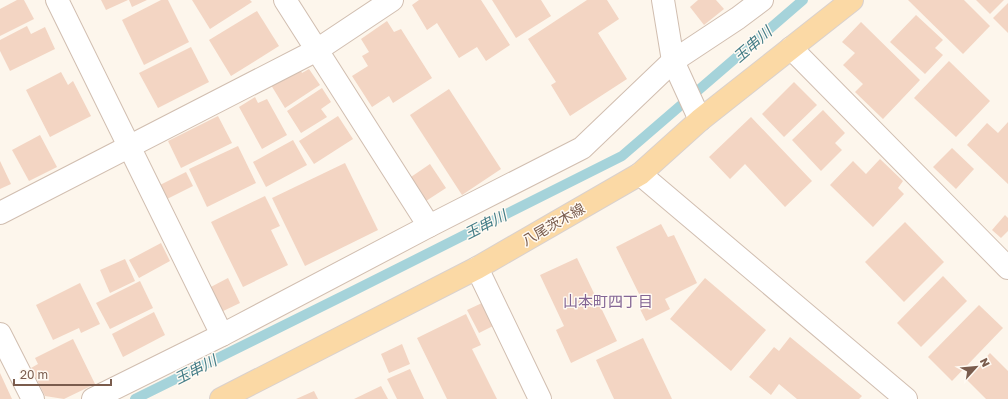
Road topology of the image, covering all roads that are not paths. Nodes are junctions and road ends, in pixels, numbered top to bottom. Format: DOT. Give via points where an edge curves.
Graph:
graph roads {
  1 [pos="57,0"];
  2 [pos="285,0"];
  3 [pos="392,0"];
  4 [pos="664,0"];
  5 [pos="762,0"];
  6 [pos="852,0"];
  7 [pos="791,48"];
  8 [pos="317,50"];
  9 [pos="673,61"];
  10 [pos="700,120"];
  11 [pos="130,147"];
  12 [pos="640,174"];
  13 [pos="0,213"];
  14 [pos="428,226"];
  15 [pos="477,268"];
  16 [pos="1008,268"];
  17 [pos="0,334"];
  18 [pos="222,335"];
  19 [pos="33,399"];
  20 [pos="93,399"];
  21 [pos="221,399"];
  22 [pos="540,399"];
  23 [pos="906,399"];
  1 -- 11 [label="street"];
  2 -- 8 [label="street"];
  3 -- 8 [label="street"];
  4 -- 9 [label="street"];
  5 -- 9 [label="street"];
  6 -- 7 [label="main road, 八尾茨木線"];
  7 -- 10 [label="main road, 八尾茨木線"];
  7 -- 16 [label="street"];
  8 -- 11 [label="street"];
  8 -- 14 [label="street"];
  9 -- 10 [label="street"];
  9 -- 14 [label="street" via="582,148"];
  10 -- 12 [label="main road, 八尾茨木線"];
  11 -- 13 [label="street"];
  11 -- 18 [label="street"];
  12 -- 15 [label="main road, 八尾茨木線"];
  12 -- 23 [label="street"];
  14 -- 18 [label="street"];
  15 -- 21 [label="main road, 八尾茨木線"];
  15 -- 22 [label="street"];
  17 -- 19 [label="street"];
  18 -- 20 [label="street"];
}
